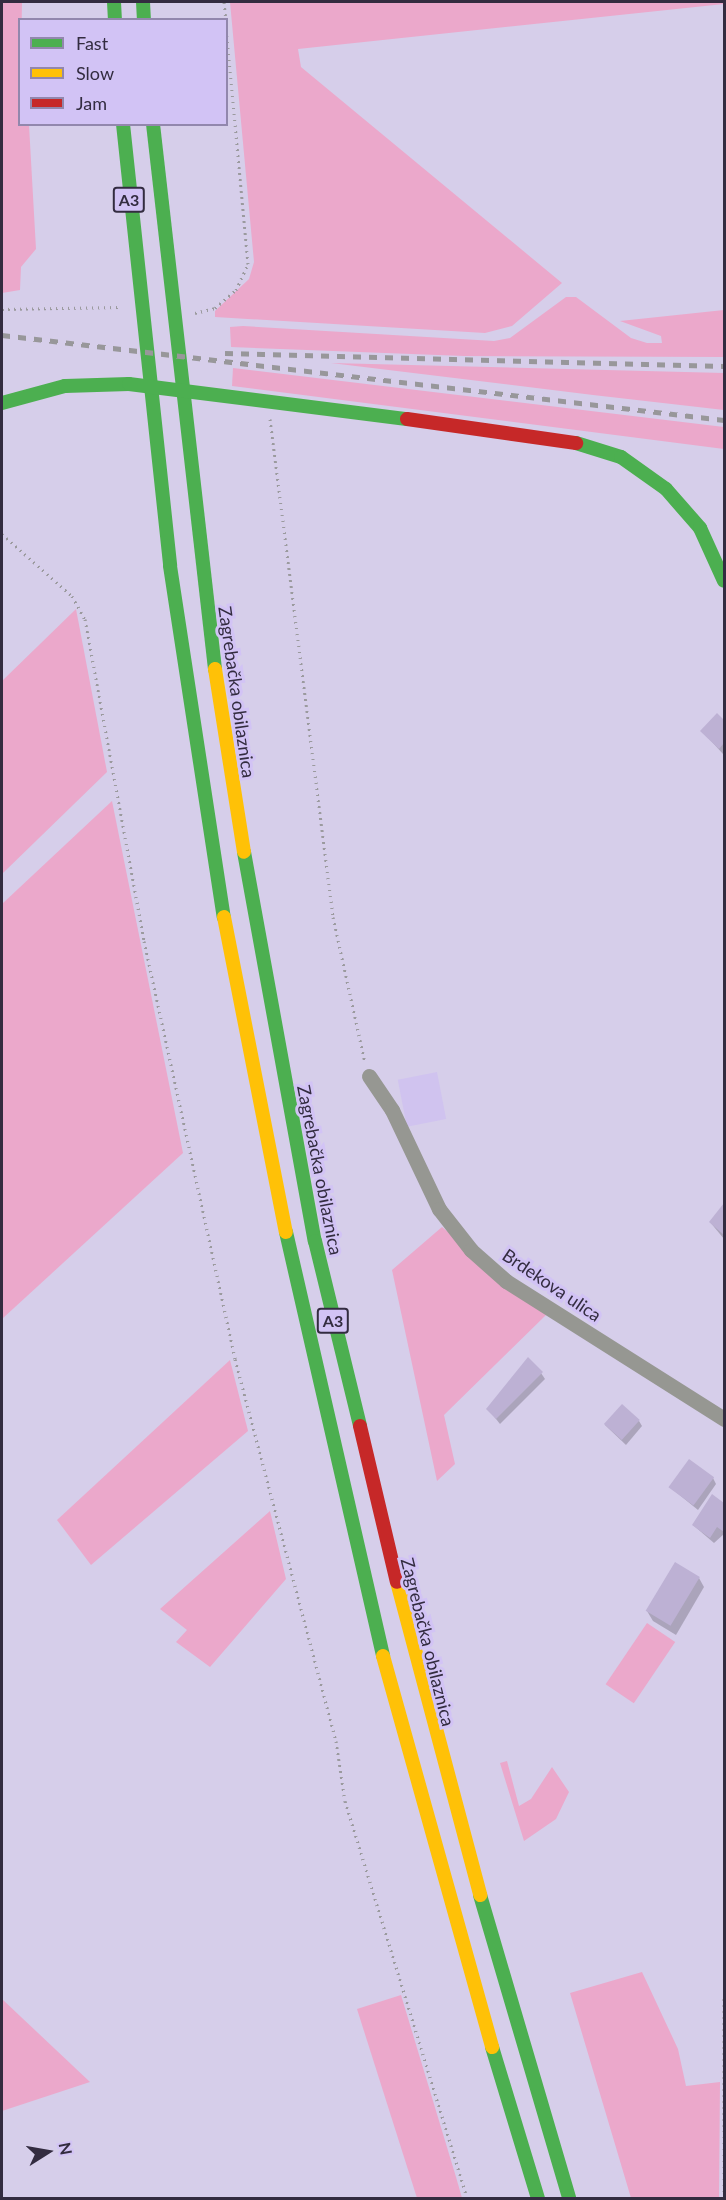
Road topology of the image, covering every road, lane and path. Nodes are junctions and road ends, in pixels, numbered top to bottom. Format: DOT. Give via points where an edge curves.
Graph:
graph roads {
  1 [pos="114,2"];
  2 [pos="143,2"];
  3 [pos="224,2"];
  4 [pos="115,18"];
  5 [pos="144,18"];
  6 [pos="226,18"];
  7 [pos="123,126"];
  8 [pos="153,126"];
  9 [pos="267,400"];
  10 [pos="2,402"];
  11 [pos="2,534"];
  12 [pos="724,581"];
  13 [pos="369,1076"];
  14 [pos="724,1419"];
  15 [pos="724,1997"];
  16 [pos="467,2199"];
  17 [pos="538,2199"];
  18 [pos="569,2199"];
  19 [pos="724,2199"];
  1 -- 4 [label="main road"];
  2 -- 5 [label="main road"];
  3 -- 6 [label="path"];
  7 -- 17 [label="main road, A3" via="151,426 210,838 286,1248 410,1763"];
  8 -- 18 [label="main road, Zagrebačka obilaznica / A3" via="182,425 241,843 315,1241 433,1734"];
  9 -- 10 [label="main road" via="98,383"];
  9 -- 12 [label="main road" via="526,433 621,457 683,506 700,528"];
  9 -- 13 [label="path" via="333,917"];
  11 -- 16 [label="path" via="72,596 86,619 144,941 235,1359 336,1741 345,1801"];
  13 -- 14 [label="street, Brdekova ulica" via="439,1209 471,1250 506,1281"];
  15 -- 19 [label="path"];
}
